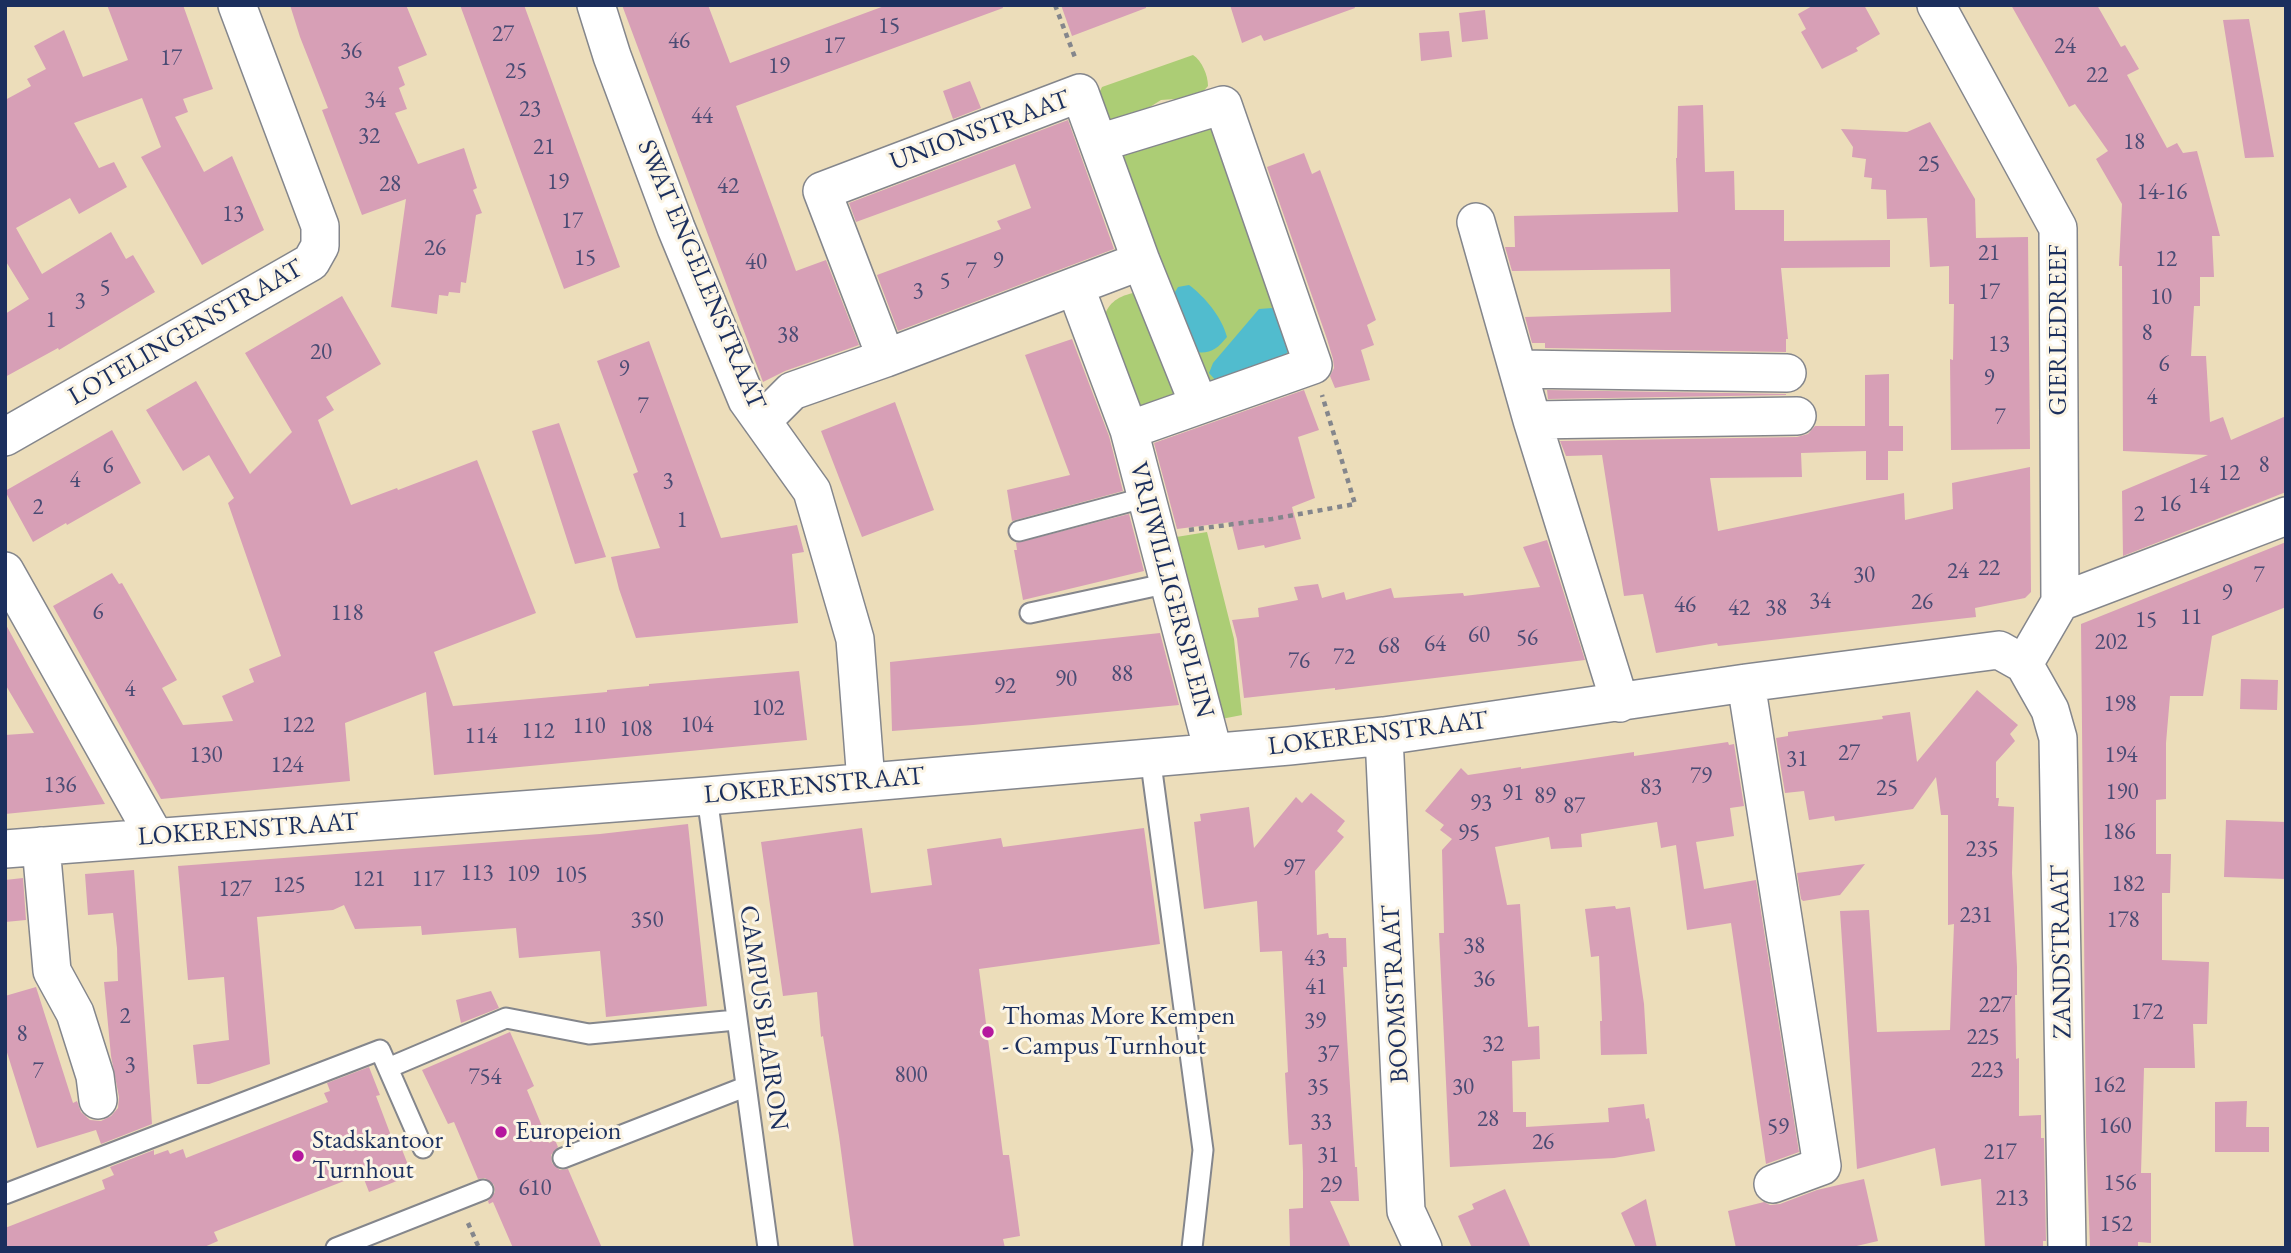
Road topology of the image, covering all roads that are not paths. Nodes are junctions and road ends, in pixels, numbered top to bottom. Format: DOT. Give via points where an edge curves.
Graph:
graph roads {
  1 [pos="237,5"];
  2 [pos="596,5"];
  3 [pos="1936,5"];
  4 [pos="1099,143"];
  5 [pos="1476,222"];
  6 [pos="1142,261"];
  7 [pos="1075,286"];
  8 [pos="886,358"];
  9 [pos="1519,369"];
  10 [pos="1787,373"];
  11 [pos="1199,405"];
  12 [pos="1797,416"];
  13 [pos="1532,420"];
  14 [pos="762,421"];
  15 [pos="1129,430"];
  16 [pos="5,437"];
  17 [pos="1147,498"];
  18 [pos="2286,516"];
  19 [pos="1019,531"];
  20 [pos="5,571"];
  21 [pos="1169,583"];
  22 [pos="2076,596"];
  23 [pos="1030,613"];
  24 [pos="2024,664"];
  25 [pos="1746,683"];
  26 [pos="1620,703"];
  27 [pos="1384,736"];
  28 [pos="1213,751"];
  29 [pos="1150,756"];
  30 [pos="866,782"];
  31 [pos="706,796"];
  32 [pos="155,837"];
  33 [pos="41,846"];
  34 [pos="5,849"];
  35 [pos="736,1020"];
  36 [pos="388,1068"];
  37 [pos="745,1087"];
  38 [pos="98,1100"];
  39 [pos="423,1148"];
  40 [pos="563,1158"];
  41 [pos="1773,1184"];
  42 [pos="483,1190"];
  43 [pos="5,1194"];
  44 [pos="336,1248"];
  45 [pos="768,1248"];
  46 [pos="1192,1248"];
  47 [pos="1423,1248"];
  48 [pos="2067,1248"];
  1 -- 16 [label="street, LOTELINGENSTRAAT" via="320,226 320,246 311,262"];
  2 -- 14 [label="street, SWAT ENGELENSTRAAT" via="676,228 747,400"];
  3 -- 22 [label="street, GIERLEDREEF" via="2058,228"];
  4 -- 6 [label="street, UNIONSTRAAT"];
  4 -- 8 [label="street, UNIONSTRAAT" via="1080,93 822,191"];
  4 -- 11 [label="street, VRIJWILLIGERSPLEIN" via="1223,104 1313,365"];
  5 -- 9 [label="street"];
  6 -- 7 [label="street"];
  6 -- 11 [label="street"];
  7 -- 8 [label="street"];
  7 -- 15 [label="street, VRIJWILLIGERSPLEIN"];
  8 -- 14 [label="street" via="792,391"];
  9 -- 10 [label="street"];
  9 -- 13 [label="street"];
  11 -- 15 [label="street, VRIJWILLIGERSPLEIN"];
  12 -- 13 [label="street"];
  13 -- 26 [label="street"];
  14 -- 30 [label="street, SWAT ENGELENSTRAAT" via="812,492 843,595 855,639"];
  15 -- 17 [label="street, VRIJWILLIGERSPLEIN"];
  17 -- 19 [label="lane"];
  17 -- 21 [label="street, VRIJWILLIGERSPLEIN"];
  18 -- 22 [label="street"];
  20 -- 32 [label="street"];
  21 -- 23 [label="lane"];
  21 -- 28 [label="street, VRIJWILLIGERSPLEIN"];
  22 -- 24 [label="street"];
  24 -- 25 [label="street, LOKERENSTRAAT" via="1999,650"];
  24 -- 48 [label="street, ZANDSTRAAT" via="2050,710 2058,738"];
  25 -- 26 [label="street, LOKERENSTRAAT"];
  25 -- 41 [label="street" via="1822,1166"];
  26 -- 27 [label="street, LOKERENSTRAAT"];
  27 -- 28 [label="street, LOKERENSTRAAT"];
  27 -- 47 [label="street, BOOMSTRAAT" via="1406,1211"];
  28 -- 29 [label="street, LOKERENSTRAAT"];
  29 -- 30 [label="street, LOKERENSTRAAT"];
  29 -- 46 [label="lane" via="1203,1150"];
  30 -- 31 [label="street, LOKERENSTRAAT"];
  31 -- 32 [label="street, LOKERENSTRAAT"];
  31 -- 35 [label="lane, CAMPUS BLAIRON"];
  32 -- 33 [label="street, LOKERENSTRAAT"];
  33 -- 34 [label="street, LOKERENSTRAAT"];
  33 -- 38 [label="street" via="52,971 75,1013"];
  35 -- 36 [label="lane" via="589,1034 506,1018"];
  35 -- 37 [label="lane, CAMPUS BLAIRON"];
  36 -- 39 [label="lane"];
  36 -- 43 [label="lane" via="380,1050"];
  37 -- 40 [label="lane"];
  37 -- 45 [label="lane, CAMPUS BLAIRON"];
  42 -- 44 [label="lane"];
}
